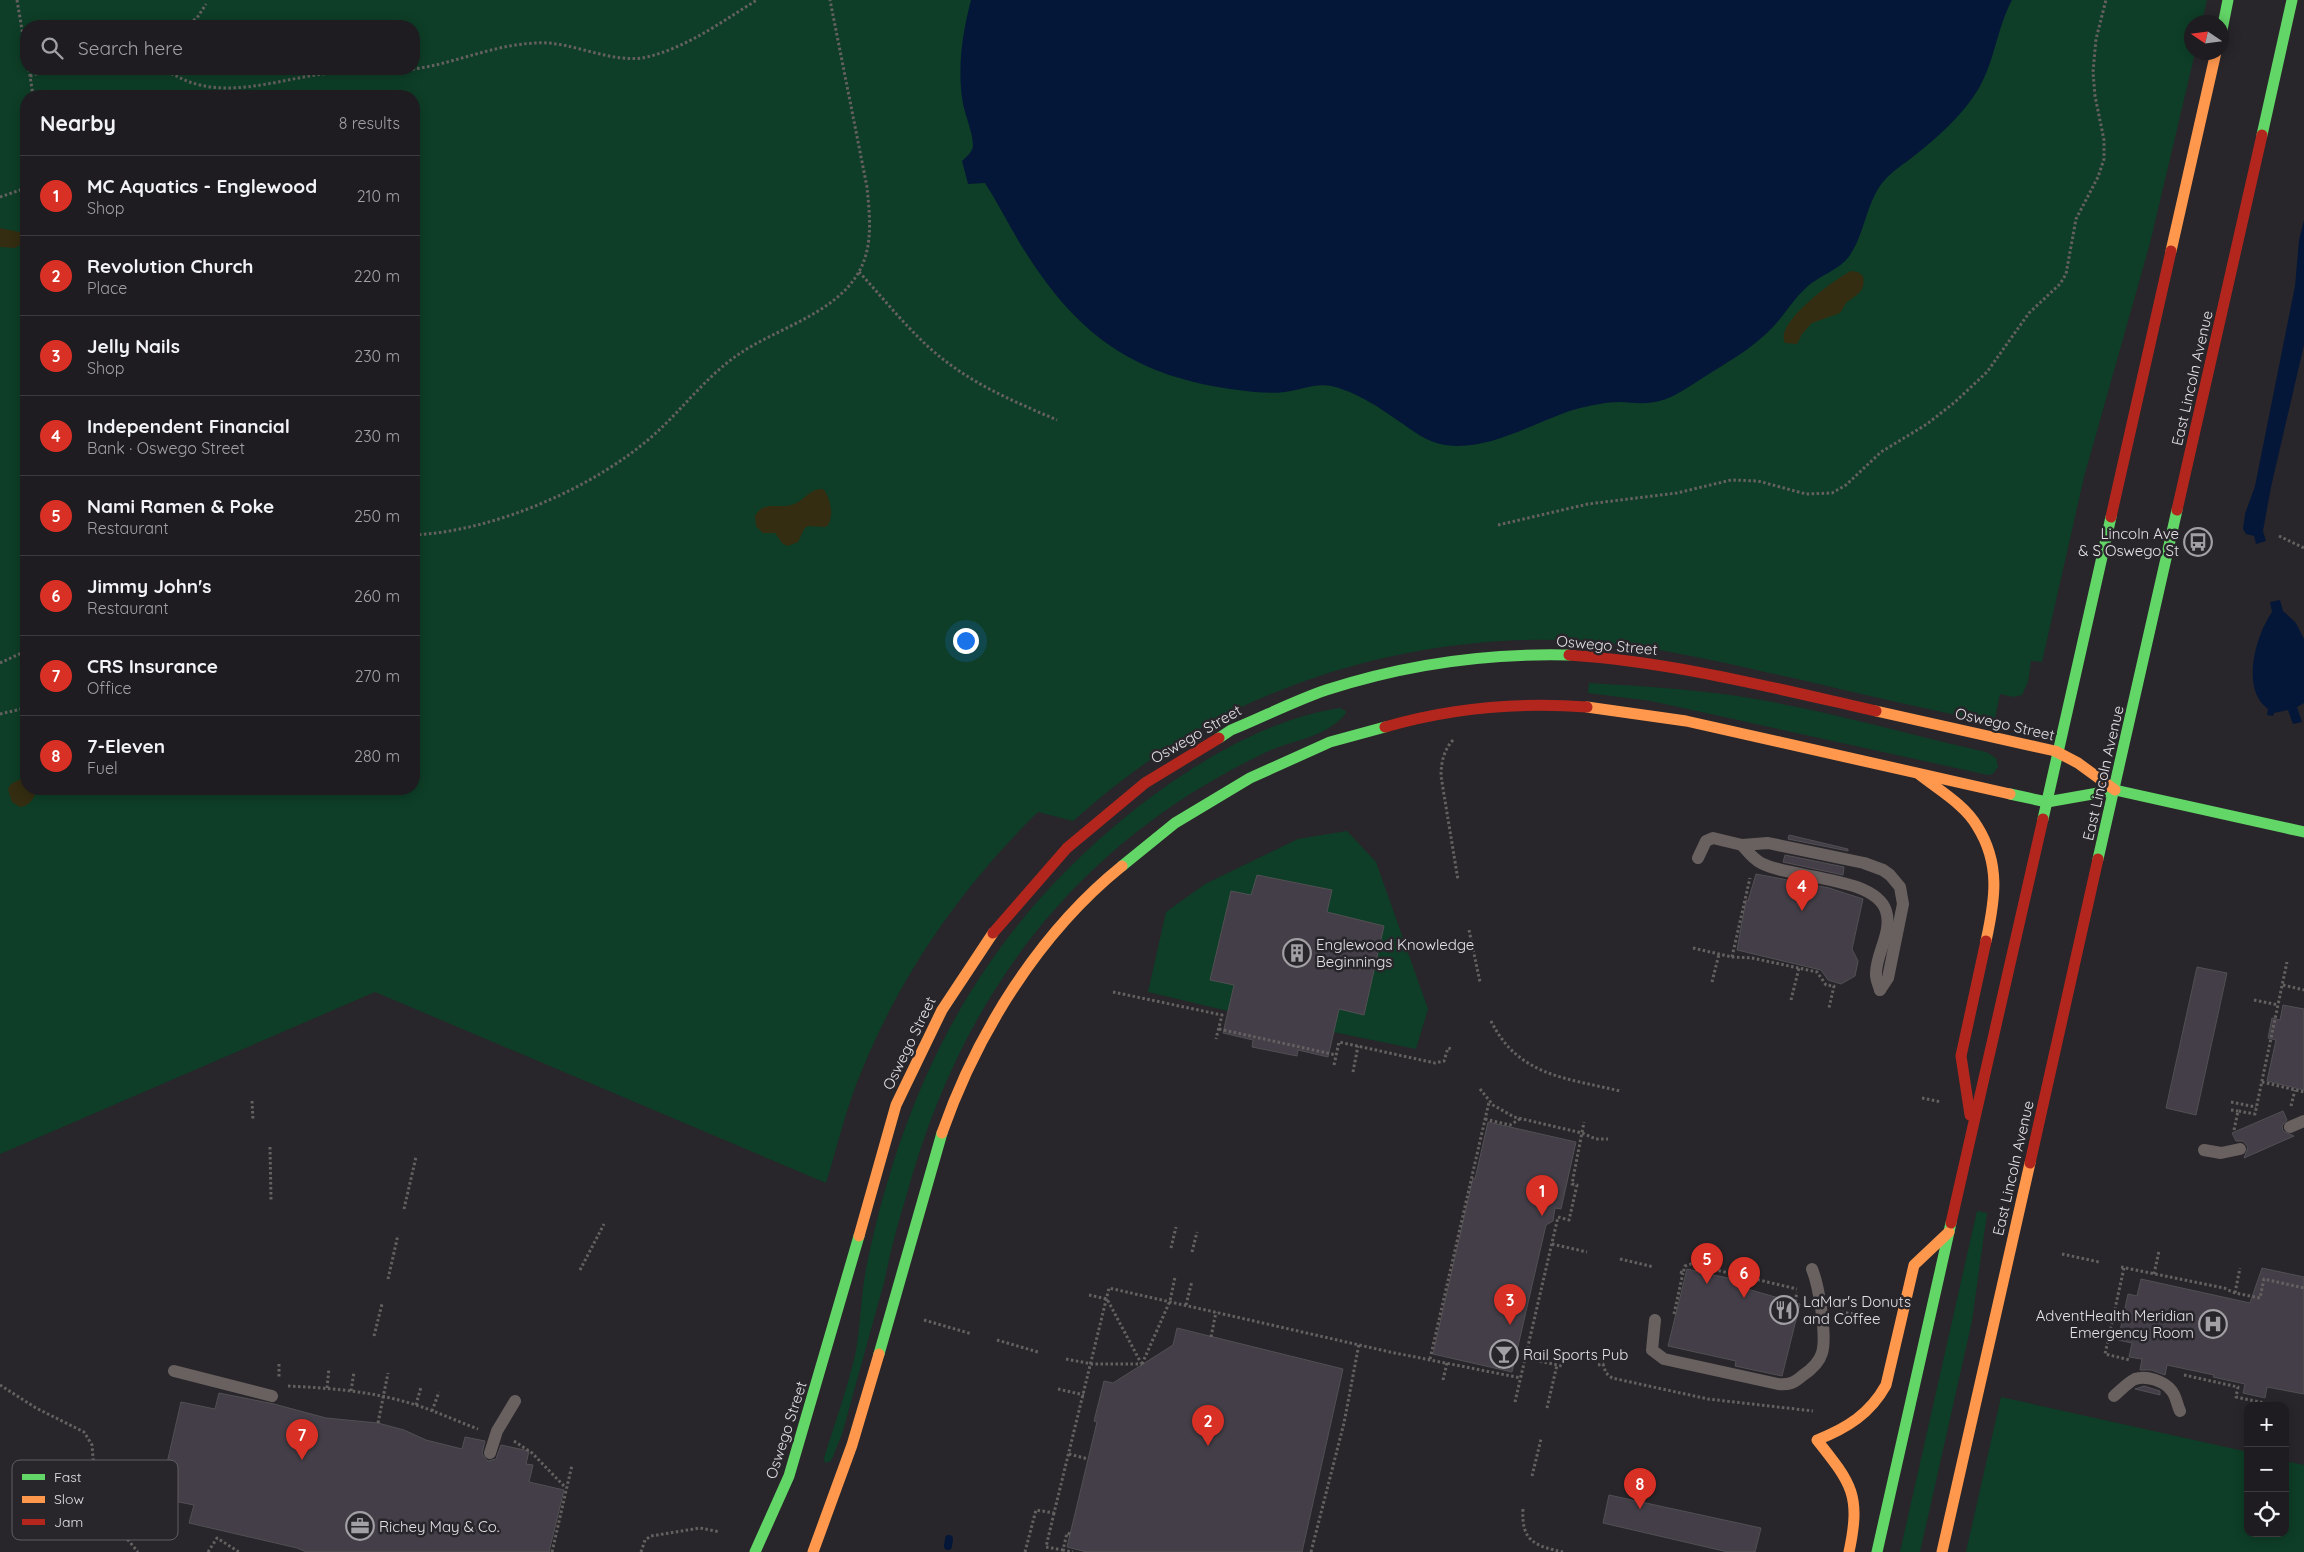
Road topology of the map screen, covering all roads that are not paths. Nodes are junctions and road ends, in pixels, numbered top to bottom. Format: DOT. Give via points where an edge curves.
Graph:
graph roads {
  1 [pos="2228,0"];
  2 [pos="2292,0"];
  3 [pos="2225,15"];
  4 [pos="2214,60"];
  5 [pos="2058,751"];
  6 [pos="1920,775"];
  7 [pos="2115,790"];
  8 [pos="2047,802"];
  9 [pos="2304,832"];
  10 [pos="1742,845"];
  11 [pos="1698,858"];
  12 [pos="2304,1121"];
  13 [pos="2290,1127"];
  14 [pos="1972,1131"];
  15 [pos="2240,1149"];
  16 [pos="2204,1150"];
  17 [pos="1949,1232"];
  18 [pos="1812,1269"];
  19 [pos="1655,1320"];
  20 [pos="174,1371"];
  21 [pos="272,1396"];
  22 [pos="2114,1396"];
  23 [pos="515,1401"];
  24 [pos="2180,1411"];
  25 [pos="490,1453"];
  26 [pos="756,1552"];
  27 [pos="813,1552"];
  28 [pos="1849,1552"];
  29 [pos="1877,1552"];
  30 [pos="1942,1552"];
  1 -- 3 [label="main road"];
  2 -- 7 [label="main road, East Lincoln Avenue"];
  4 -- 5 [label="main road"];
  5 -- 7 [label="main road, Oswego Street"];
  5 -- 8 [label="main road"];
  5 -- 26 [label="main road, Oswego Street" via="1678,667 1534,654 1454,660 1342,684 1274,709 1181,758 1091,824 1033,881 974,956 936,1019 906,1080 888,1130 800,1441"];
  6 -- 8 [label="main road, Oswego Street"];
  6 -- 14 [label="main road" via="1956,803 1977,825 1994,871 1994,904 1961,1056"];
  6 -- 27 [label="main road, Oswego Street" via="1646,714 1582,706 1500,706 1408,721 1325,744 1258,773 1171,826 1106,879 1066,920 1021,977 982,1040 957,1094 933,1159 867,1402 836,1496"];
  7 -- 8 [label="main road, Oswego Street"];
  7 -- 9 [label="main road, Oswego Street"];
  7 -- 30 [label="main road, East Lincoln Avenue"];
  8 -- 14 [label="main road"];
  10 -- 10 [label="lane" via="1754,859 1769,867 1861,889 1878,898 1887,916 1876,975 1880,990 1888,978 1902,914 1902,895 1895,880 1883,870 1864,863 1768,843"];
  10 -- 11 [label="lane" via="1708,839"];
  12 -- 13 [label="lane"];
  14 -- 17 [label="main road"];
  15 -- 16 [label="lane" via="2221,1153"];
  17 -- 28 [label="main road" via="1914,1265 1880,1398 1858,1421 1817,1440 1853,1489 1856,1521"];
  17 -- 29 [label="main road"];
  18 -- 19 [label="lane" via="1818,1287 1822,1353 1812,1369 1792,1383 1778,1384 1664,1359 1652,1350"];
  20 -- 21 [label="lane"];
  22 -- 24 [label="lane" via="2135,1379 2152,1379 2171,1389"];
  23 -- 25 [label="lane" via="497,1431"];
}
